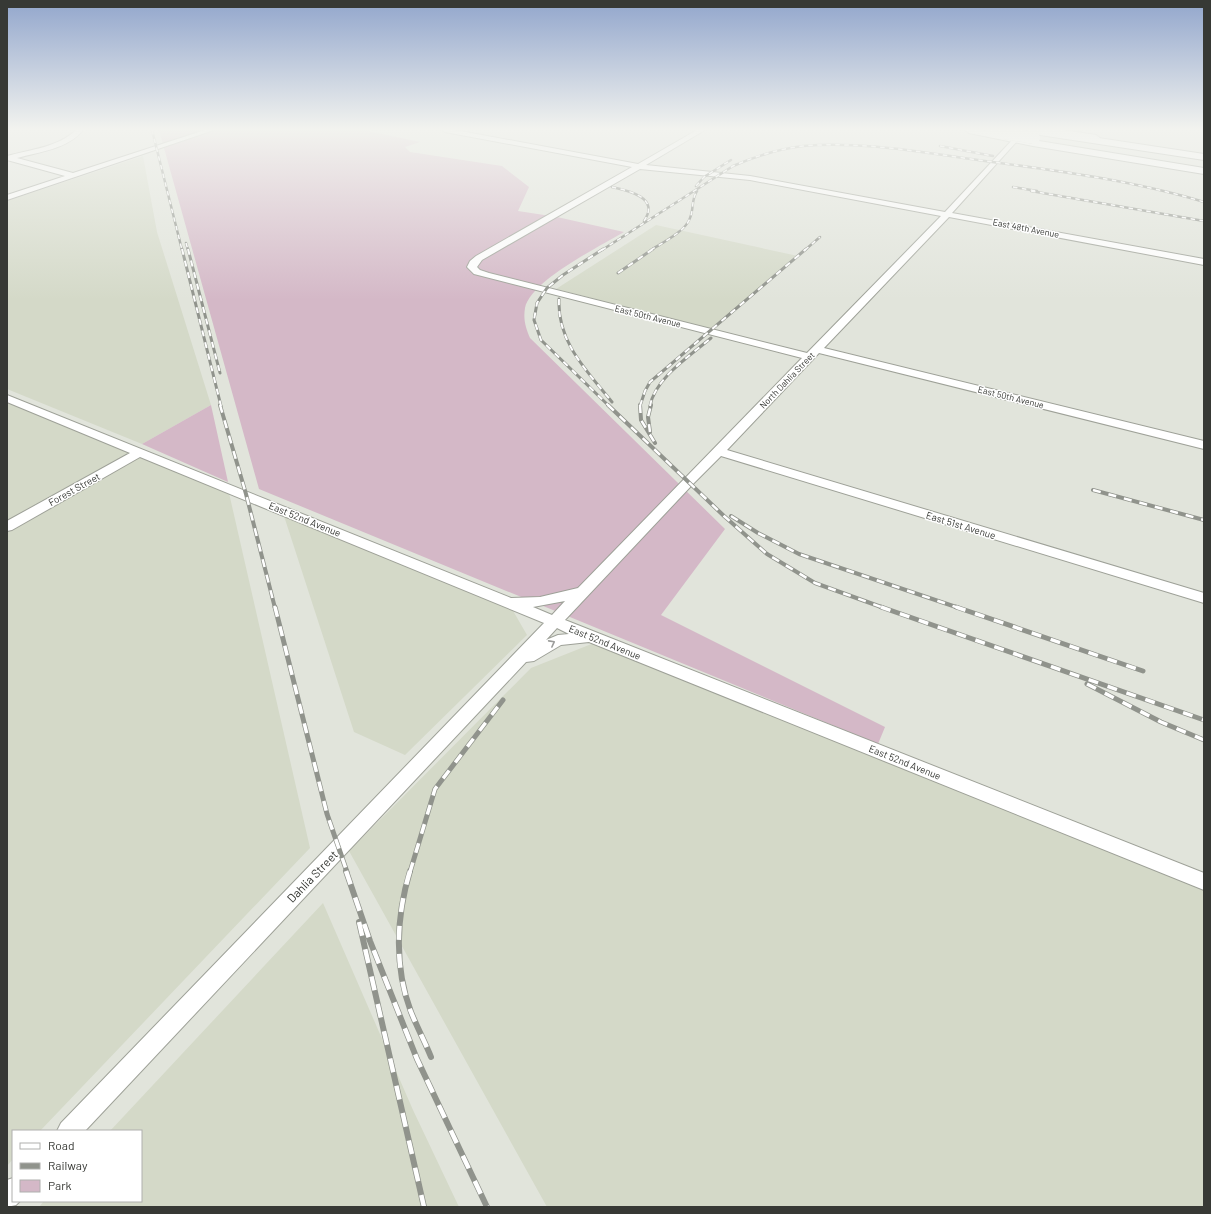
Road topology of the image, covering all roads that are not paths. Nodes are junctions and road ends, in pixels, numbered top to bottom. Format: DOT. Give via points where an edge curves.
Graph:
graph roads {
  1 [pos="42,187"];
  2 [pos="604,187"];
  3 [pos="798,187"];
  4 [pos="969,187"];
  5 [pos="7,198"];
  6 [pos="947,214"];
  7 [pos="1204,262"];
  8 [pos="813,353"];
  9 [pos="7,398"];
  10 [pos="1204,445"];
  11 [pos="719,451"];
  12 [pos="140,452"];
  13 [pos="7,527"];
  14 [pos="586,589"];
  15 [pos="496,598"];
  16 [pos="1204,598"];
  17 [pos="555,622"];
  18 [pos="592,637"];
  19 [pos="508,671"];
  20 [pos="1204,882"];
  21 [pos="70,1130"];
  1 -- 5 [label="street"];
  2 -- 8 [label="street, East 50th Avenue" via="477,259 472,268 486,275"];
  3 -- 6 [label="street, East 48th Avenue"];
  4 -- 6 [label="street, North Dahlia Street"];
  6 -- 7 [label="street, East 48th Avenue"];
  6 -- 8 [label="street, North Dahlia Street"];
  8 -- 10 [label="street, East 50th Avenue"];
  8 -- 11 [label="street, North Dahlia Street"];
  9 -- 12 [label="street, East 52nd Avenue"];
  11 -- 14 [label="street, North Dahlia Street"];
  11 -- 16 [label="street, East 51st Avenue"];
  12 -- 13 [label="street, Forest Street"];
  12 -- 15 [label="street, East 52nd Avenue"];
  14 -- 15 [label="street" via="528,603"];
  14 -- 17 [label="street, North Dahlia Street"];
  15 -- 17 [label="street, East 52nd Avenue"];
  17 -- 18 [label="street, East 52nd Avenue"];
  17 -- 19 [label="street, Dahlia Street"];
  19 -- 18 [label="street, one-way" via="558,640"];
  18 -- 20 [label="street, East 52nd Avenue"];
  19 -- 21 [label="street, Dahlia Street"];
}
